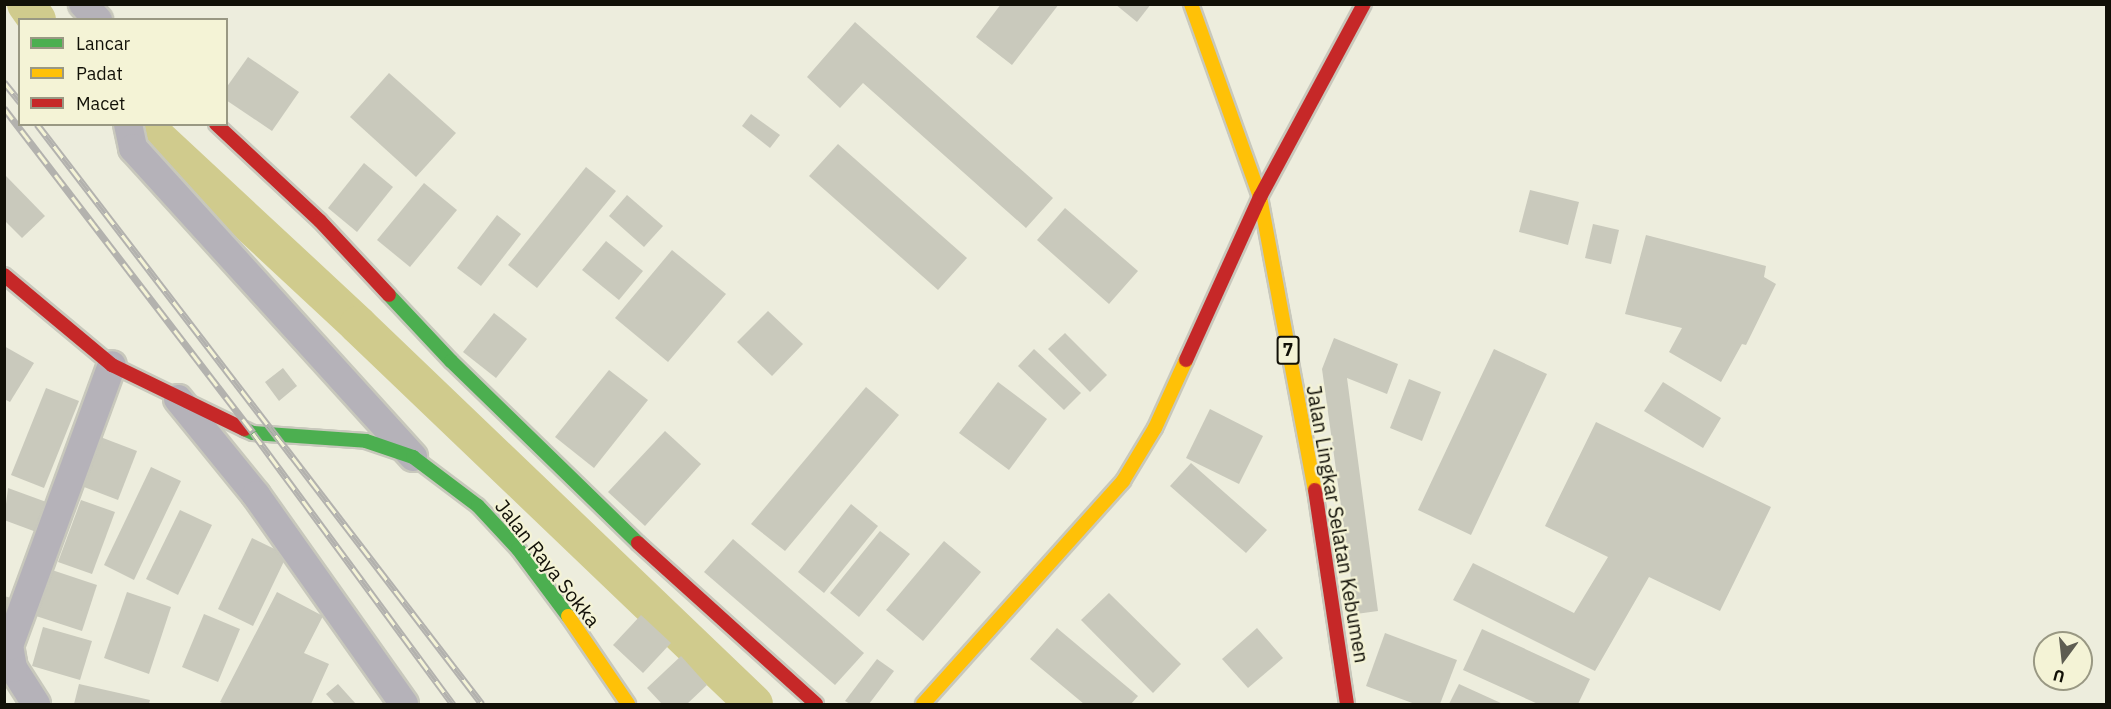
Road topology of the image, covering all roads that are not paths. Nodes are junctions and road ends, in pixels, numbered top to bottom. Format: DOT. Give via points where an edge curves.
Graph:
graph roads {
  1 [pos="83,4"];
  2 [pos="1191,4"];
  3 [pos="1364,4"];
  4 [pos="96,18"];
  5 [pos="218,126"];
  6 [pos="127,127"];
  7 [pos="1260,197"];
  8 [pos="9,289"];
  9 [pos="112,365"];
  10 [pos="178,399"];
  11 [pos="413,457"];
  12 [pos="36,705"];
  13 [pos="404,705"];
  14 [pos="628,705"];
  15 [pos="816,705"];
  16 [pos="923,705"];
  17 [pos="1347,705"];
  1 -- 4 [label="street"];
  2 -- 7 [label="main road, Jalan Lingkar Selatan Kebumen / 7"];
  3 -- 7 [label="main road"];
  5 -- 15 [label="main road" via="320,221 451,361 639,543"];
  6 -- 11 [label="street" via="133,148"];
  7 -- 16 [label="main road" via="1155,428 1123,481"];
  7 -- 17 [label="main road, Jalan Lingkar Selatan Kebumen / 7" via="1312,466"];
  8 -- 9 [label="main road, Jalan Raya Sokka"];
  9 -- 10 [label="main road, Jalan Raya Sokka"];
  9 -- 12 [label="street" via="9,646 14,668"];
  10 -- 11 [label="main road, Jalan Raya Sokka" via="253,434 366,441"];
  10 -- 13 [label="street" via="256,495"];
  11 -- 14 [label="main road, Jalan Raya Sokka" via="478,506 518,549"];
}
